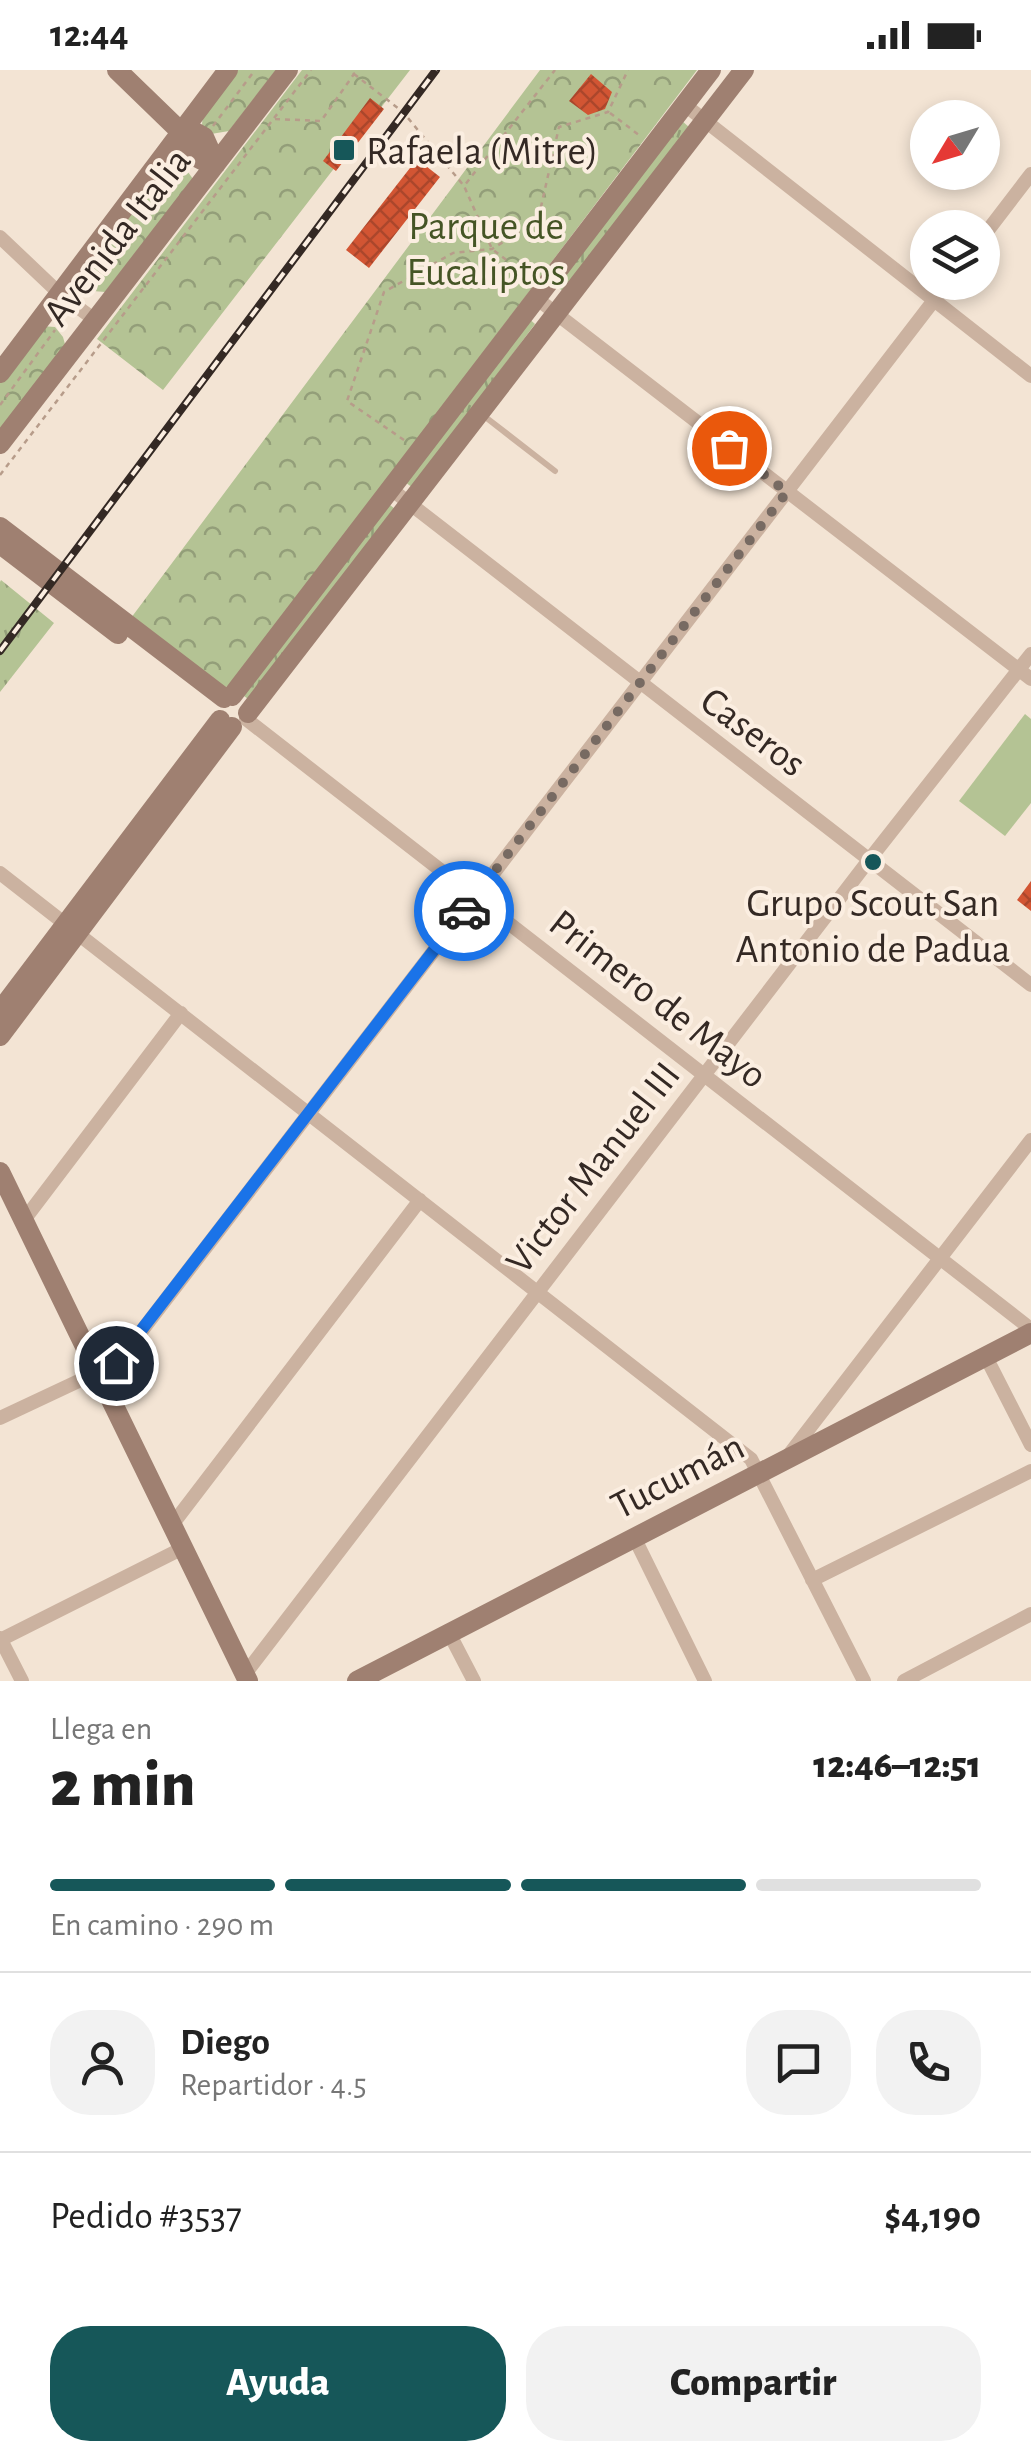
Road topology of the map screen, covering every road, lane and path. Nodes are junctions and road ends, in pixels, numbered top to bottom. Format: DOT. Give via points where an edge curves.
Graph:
graph roads {
  1 [pos="118,70"];
  2 [pos="228,70"];
  3 [pos="255,70"];
  4 [pos="288,70"];
  5 [pos="310,70"];
  6 [pos="554,70"];
  7 [pos="628,70"];
  8 [pos="711,70"];
  9 [pos="744,70"];
  10 [pos="353,72"];
  11 [pos="685,105"];
  12 [pos="608,112"];
  13 [pos="274,119"];
  14 [pos="706,121"];
  15 [pos="181,132"];
  16 [pos="641,137"];
  17 [pos="197,146"];
  18 [pos="216,164"];
  19 [pos="1031,174"];
  20 [pos="464,186"];
  21 [pos="1000,214"];
  22 [pos="0,237"];
  23 [pos="492,249"];
  24 [pos="910,281"];
  25 [pos="534,289"];
  26 [pos="67,299"];
  27 [pos="934,300"];
  28 [pos="554,314"];
  29 [pos="95,320"];
  30 [pos="0,374"];
  31 [pos="1031,376"];
  32 [pos="0,406"];
  33 [pos="479,412"];
  34 [pos="0,444"];
  35 [pos="410,444"];
  36 [pos="555,471"];
  37 [pos="0,475"];
  38 [pos="391,489"];
  39 [pos="787,492"];
  40 [pos="410,505"];
  41 [pos="0,527"];
  42 [pos="0,544"];
  43 [pos="119,627"];
  44 [pos="1031,654"];
  45 [pos="1025,675"];
  46 [pos="638,684"];
  47 [pos="231,712"];
  48 [pos="869,860"];
  49 [pos="0,873"];
  50 [pos="473,899"];
  51 [pos="73,929"];
  52 [pos="1031,986"];
  53 [pos="0,1011"];
  54 [pos="181,1013"];
  55 [pos="0,1036"];
  56 [pos="703,1077"];
  57 [pos="308,1112"];
  58 [pos="1031,1140"];
  59 [pos="2,1180"];
  60 [pos="420,1200"];
  61 [pos="24,1220"];
  62 [pos="939,1258"];
  63 [pos="538,1291"];
  64 [pos="1031,1331"];
  65 [pos="986,1357"];
  66 [pos="98,1374"];
  67 [pos="0,1418"];
  68 [pos="1031,1445"];
  69 [pos="786,1458"];
  70 [pos="1031,1471"];
  71 [pos="760,1472"];
  72 [pos="172,1525"];
  73 [pos="634,1537"];
  74 [pos="182,1548"];
  75 [pos="812,1580"];
  76 [pos="1031,1614"];
  77 [pos="448,1631"];
  78 [pos="0,1639"];
  79 [pos="246,1678"];
  80 [pos="22,1681"];
  81 [pos="357,1681"];
  82 [pos="474,1681"];
  83 [pos="705,1681"];
  84 [pos="864,1681"];
  85 [pos="904,1681"];
  1 -- 15 [label="street"];
  2 -- 15 [label="street, Avenida Italia"];
  3 -- 17 [label="path"];
  4 -- 18 [label="street, Avenida Italia"];
  5 -- 13 [label="path"];
  6 -- 20 [label="path"];
  7 -- 12 [label="path"];
  8 -- 11 [label="street"];
  9 -- 14 [label="street"];
  10 -- 13 [label="path" via="320,121"];
  10 -- 20 [label="path" via="403,112"];
  11 -- 14 [label="street"];
  11 -- 25 [label="street"];
  12 -- 16 [label="path"];
  12 -- 23 [label="path" via="559,128 538,220"];
  13 -- 37 [label="path"];
  14 -- 24 [label="street"];
  14 -- 28 [label="street"];
  15 -- 17 [label="street" via="194,131"];
  15 -- 26 [label="street, Avenida Italia"];
  17 -- 18 [label="street" via="202,162"];
  17 -- 26 [label="path"];
  18 -- 29 [label="street, Avenida Italia"];
  19 -- 21 [label="street"];
  20 -- 23 [label="path"];
  22 -- 26 [label="street"];
  23 -- 25 [label="path"];
  23 -- 35 [label="path" via="453,254 384,292 347,401"];
  25 -- 28 [label="street"];
  25 -- 38 [label="street"];
  26 -- 29 [label="street"];
  26 -- 30 [label="street, Avenida Italia"];
  26 -- 32 [label="path"];
  27 -- 31 [label="street"];
  27 -- 39 [label="street"];
  28 -- 33 [label="street"];
  28 -- 39 [label="street"];
  29 -- 34 [label="street, Avenida Italia"];
  33 -- 36 [label="lane"];
  33 -- 40 [label="street"];
  38 -- 40 [label="street, Caseros"];
  38 -- 47 [label="street"];
  39 -- 45 [label="street"];
  39 -- 46 [label="street"];
  40 -- 46 [label="street, Caseros"];
  40 -- 47 [label="street"];
  41 -- 43 [label="street, Primero de Mayo"];
  42 -- 43 [label="street, Primero de Mayo"];
  43 -- 47 [label="street, Primero de Mayo"];
  44 -- 45 [label="street, Victor Manuel III"];
  45 -- 48 [label="street, Victor Manuel III"];
  46 -- 48 [label="street, Caseros"];
  46 -- 50 [label="street"];
  47 -- 50 [label="street, Primero de Mayo"];
  47 -- 51 [label="street"];
  48 -- 52 [label="street, Caseros"];
  48 -- 56 [label="street, Victor Manuel III"];
  49 -- 51 [label="street"];
  50 -- 56 [label="street, Primero de Mayo"];
  50 -- 57 [label="street"];
  51 -- 53 [label="street"];
  51 -- 54 [label="street"];
  51 -- 55 [label="street"];
  54 -- 57 [label="street"];
  54 -- 61 [label="street"];
  56 -- 62 [label="street, Primero de Mayo"];
  56 -- 63 [label="street, Victor Manuel III"];
  57 -- 60 [label="street"];
  57 -- 66 [label="street" via="116,1363"];
  58 -- 62 [label="street"];
  59 -- 61 [label="street"];
  60 -- 63 [label="street"];
  60 -- 72 [label="street"];
  61 -- 66 [label="street"];
  62 -- 64 [label="street, Primero de Mayo"];
  62 -- 69 [label="street"];
  63 -- 71 [label="street"];
  63 -- 79 [label="street, Victor Manuel III"];
  64 -- 65 [label="street, Tucumán"];
  65 -- 68 [label="street"];
  65 -- 69 [label="street, Tucumán"];
  66 -- 67 [label="street"];
  66 -- 72 [label="street"];
  69 -- 71 [label="street, Tucumán"];
  70 -- 75 [label="street"];
  71 -- 73 [label="street, Tucumán"];
  71 -- 75 [label="street"];
  72 -- 74 [label="street"];
  73 -- 77 [label="street, Tucumán"];
  73 -- 83 [label="street"];
  74 -- 78 [label="street"];
  74 -- 79 [label="street"];
  75 -- 84 [label="street"];
  76 -- 85 [label="street"];
  77 -- 81 [label="street, Tucumán"];
  77 -- 82 [label="street"];
  78 -- 80 [label="street"];
}
